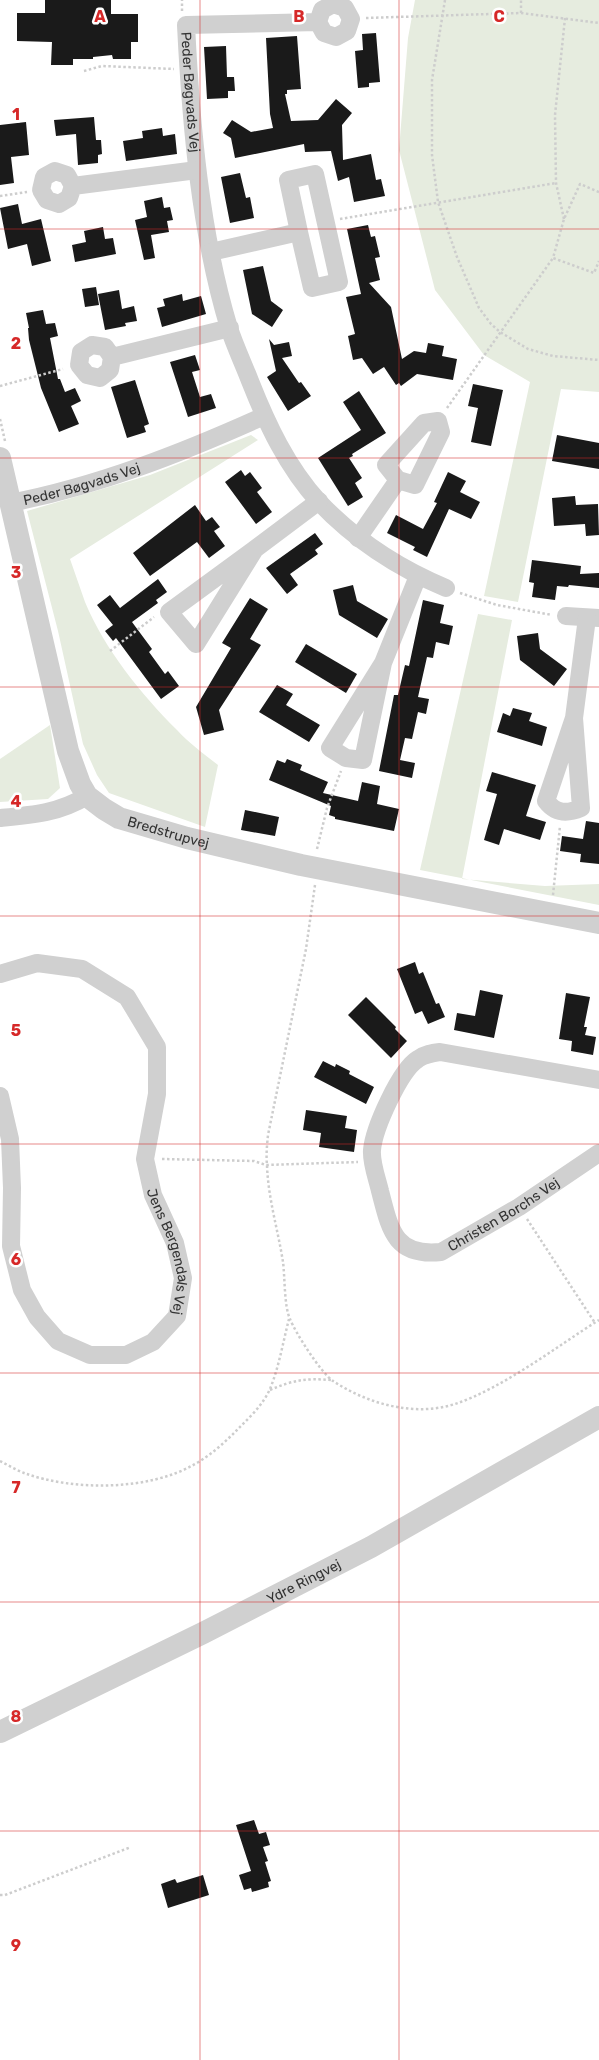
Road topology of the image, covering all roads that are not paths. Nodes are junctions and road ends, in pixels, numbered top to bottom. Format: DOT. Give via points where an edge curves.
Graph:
graph roads {
  1 [pos="350,19"];
  2 [pos="197,170"];
  3 [pos="41,190"];
  4 [pos="299,232"];
  5 [pos="211,252"];
  6 [pos="230,328"];
  7 [pos="112,357"];
  8 [pos="264,416"];
  9 [pos="3,452"];
  10 [pos="398,480"];
  11 [pos="319,501"];
  12 [pos="10,504"];
  13 [pos="358,538"];
  14 [pos="255,549"];
  15 [pos="418,576"];
  16 [pos="446,588"];
  17 [pos="566,616"];
  18 [pos="593,618"];
  19 [pos="383,663"];
  20 [pos="574,718"];
  21 [pos="87,796"];
  22 [pos="0,818"];
  23 [pos="599,923"];
  24 [pos="0,974"];
  25 [pos="599,1080"];
  26 [pos="0,1096"];
  27 [pos="599,1152"];
  28 [pos="599,1417"];
  29 [pos="0,1732"];
  1 -- 2 [label="street, Peder Bøgvads Vej" via="347,31 336,37 324,33 318,22 186,25"];
  2 -- 3 [label="street, Peder Bøgvads Vej" via="73,186 67,175 55,171 44,178"];
  2 -- 5 [label="street, Peder Bøgvads Vej"];
  4 -- 4 [label="street" via="288,180 315,174 339,282 312,288"];
  4 -- 5 [label="street"];
  5 -- 6 [label="street, Peder Bøgvads Vej"];
  6 -- 7 [label="street"];
  6 -- 8 [label="street, Peder Bøgvads Vej"];
  7 -- 7 [label="street" via="105,347 92,344 81,352 79,365 87,375 100,378 110,370"];
  8 -- 11 [label="street, Peder Bøgvads Vej" via="289,463"];
  8 -- 12 [label="street, Peder Bøgvads Vej" via="139,468"];
  9 -- 12 [label="street, Bredstrupvej"];
  10 -- 10 [label="street" via="415,485 441,432 438,421 424,423 386,465"];
  10 -- 13 [label="street"];
  11 -- 13 [label="street, Peder Bøgvads Vej"];
  11 -- 14 [label="street"];
  12 -- 21 [label="street, Bredstrupvej" via="68,751"];
  13 -- 15 [label="street, Peder Bøgvads Vej"];
  14 -- 14 [label="street" via="196,644 169,612"];
  15 -- 16 [label="street, Peder Bøgvads Vej"];
  15 -- 19 [label="street"];
  17 -- 18 [label="street"];
  18 -- 20 [label="street"];
  19 -- 19 [label="street" via="363,760 346,758 330,748"];
  20 -- 20 [label="street" via="546,801 552,809 561,812 581,808"];
  21 -- 22 [label="street" via="62,809"];
  21 -- 23 [label="street, Bredstrupvej" via="119,818 197,840 301,865"];
  24 -- 26 [label="street, Jens Bergendals Vej" via="37,963 82,969 127,997 157,1048 157,1094 145,1159 153,1195 174,1243 183,1278 177,1316 154,1342 126,1355 90,1355 58,1341 37,1317 22,1290 11,1246 10,1139"];
  25 -- 27 [label="street, Christen Borchs Vej" via="440,1052 427,1054 406,1071 380,1119 373,1141 373,1162 390,1228 397,1241 417,1252 441,1252 519,1208"];
  28 -- 29 [label="street, Ydre Ringvej" via="371,1548"];
}
